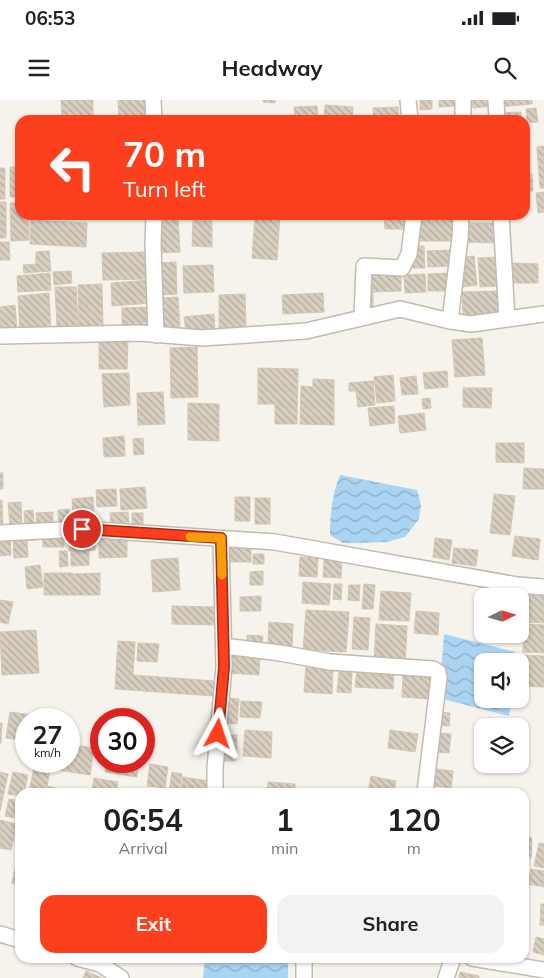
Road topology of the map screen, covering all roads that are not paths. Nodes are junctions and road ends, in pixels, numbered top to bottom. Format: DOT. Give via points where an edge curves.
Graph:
graph roads {
  1 [pos="153,100"];
  2 [pos="408,100"];
  3 [pos="463,100"];
  4 [pos="496,100"];
  5 [pos="156,115"];
  6 [pos="410,115"];
  7 [pos="463,115"];
  8 [pos="496,115"];
  9 [pos="154,220"];
  10 [pos="413,220"];
  11 [pos="461,220"];
  12 [pos="501,220"];
  13 [pos="544,314"];
  14 [pos="362,318"];
  15 [pos="507,319"];
  16 [pos="450,321"];
  17 [pos="156,335"];
  18 [pos="0,336"];
  19 [pos="0,533"];
  20 [pos="221,538"];
  21 [pos="544,587"];
  22 [pos="224,646"];
  23 [pos="215,788"];
  24 [pos="425,788"];
  25 [pos="0,934"];
  26 [pos="15,938"];
  27 [pos="96,963"];
  28 [pos="304,963"];
  29 [pos="451,963"];
  30 [pos="502,963"];
  31 [pos="544,970"];
  32 [pos="121,978"];
  33 [pos="304,978"];
  34 [pos="446,978"];
  1 -- 5 [label="street"];
  2 -- 6 [label="street"];
  3 -- 7 [label="street"];
  4 -- 8 [label="street"];
  9 -- 17 [label="street"];
  10 -- 14 [label="street" via="409,254 402,268 364,266"];
  11 -- 16 [label="street"];
  12 -- 15 [label="street"];
  13 -- 15 [label="street"];
  14 -- 16 [label="street" via="400,309"];
  14 -- 17 [label="street" via="306,331 202,338"];
  15 -- 16 [label="street" via="471,324"];
  17 -- 18 [label="street"];
  19 -- 20 [label="street" via="82,529"];
  20 -- 21 [label="street" via="275,542"];
  20 -- 22 [label="street"];
  22 -- 23 [label="street"];
  22 -- 24 [label="street" via="330,662 433,669 438,672"];
  25 -- 26 [label="street"];
  27 -- 32 [label="street"];
  28 -- 33 [label="street"];
  29 -- 34 [label="street"];
  30 -- 31 [label="street"];
}
